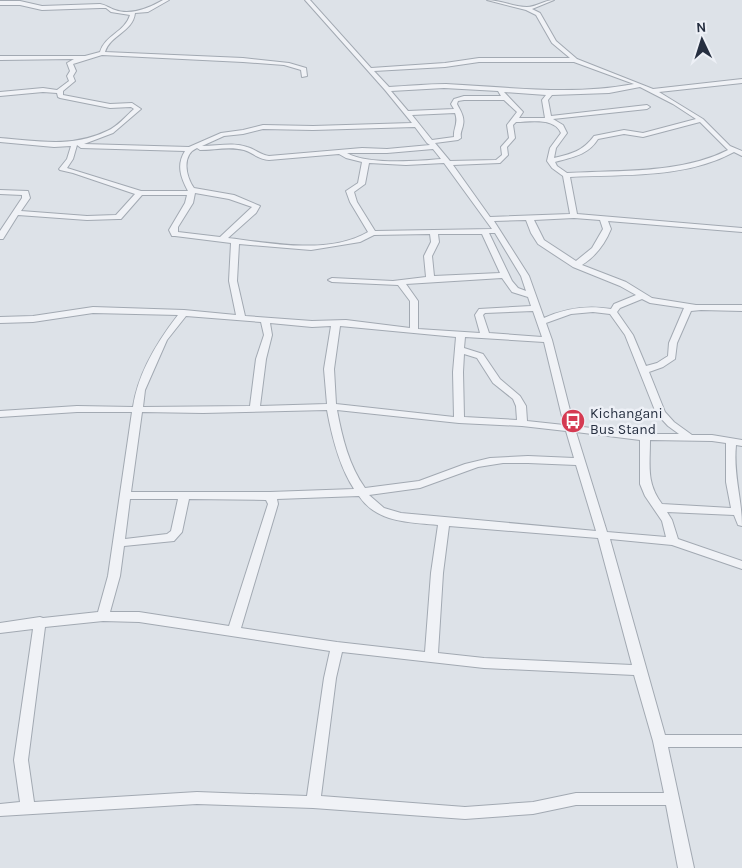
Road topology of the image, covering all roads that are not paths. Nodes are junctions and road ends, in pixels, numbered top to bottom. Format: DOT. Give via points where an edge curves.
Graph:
graph roads {
  1 [pos="167,0"];
  2 [pos="307,0"];
  3 [pos="489,0"];
  4 [pos="552,0"];
  5 [pos="0,3"];
  6 [pos="528,9"];
  7 [pos="131,12"];
  8 [pos="102,54"];
  9 [pos="0,58"];
  10 [pos="83,59"];
  11 [pos="574,60"];
  12 [pos="370,70"];
  13 [pos="304,76"];
  14 [pos="742,81"];
  15 [pos="641,85"];
  16 [pos="387,89"];
  17 [pos="501,90"];
  18 [pos="652,90"];
  19 [pos="60,92"];
  20 [pos="550,93"];
  21 [pos="0,94"];
  22 [pos="508,98"];
  23 [pos="647,107"];
  24 [pos="458,111"];
  25 [pos="406,113"];
  26 [pos="549,119"];
  27 [pos="513,120"];
  28 [pos="701,120"];
  29 [pos="415,125"];
  30 [pos="0,140"];
  31 [pos="432,144"];
  32 [pos="70,145"];
  33 [pos="192,149"];
  34 [pos="733,150"];
  35 [pos="340,152"];
  36 [pos="742,154"];
  37 [pos="366,160"];
  38 [pos="550,161"];
  39 [pos="446,162"];
  40 [pos="566,175"];
  41 [pos="0,192"];
  42 [pos="192,192"];
  43 [pos="140,193"];
  44 [pos="17,213"];
  45 [pos="574,216"];
  46 [pos="529,217"];
  47 [pos="603,218"];
  48 [pos="488,219"];
  49 [pos="742,230"];
  50 [pos="434,231"];
  51 [pos="497,231"];
  52 [pos="484,232"];
  53 [pos="372,233"];
  54 [pos="0,237"];
  55 [pos="222,239"];
  56 [pos="235,242"];
  57 [pos="576,265"];
  58 [pos="504,275"];
  59 [pos="430,279"];
  60 [pos="332,280"];
  61 [pos="401,283"];
  62 [pos="533,296"];
  63 [pos="641,296"];
  64 [pos="693,307"];
  65 [pos="537,308"];
  66 [pos="742,308"];
  67 [pos="613,312"];
  68 [pos="184,313"];
  69 [pos="241,317"];
  70 [pos="265,319"];
  71 [pos="0,320"];
  72 [pos="542,322"];
  73 [pos="336,323"];
  74 [pos="414,331"];
  75 [pos="461,334"];
  76 [pos="485,336"];
  77 [pos="548,340"];
  78 [pos="461,350"];
  79 [pos="644,370"];
  80 [pos="333,407"];
  81 [pos="256,408"];
  82 [pos="138,409"];
  83 [pos="0,414"];
  84 [pos="459,420"];
  85 [pos="522,424"];
  86 [pos="570,429"];
  87 [pos="645,437"];
  88 [pos="689,437"];
  89 [pos="731,440"];
  90 [pos="742,443"];
  91 [pos="580,462"];
  92 [pos="360,491"];
  93 [pos="127,495"];
  94 [pos="184,495"];
  95 [pos="270,496"];
  96 [pos="660,508"];
  97 [pos="740,517"];
  98 [pos="444,522"];
  99 [pos="603,536"];
  100 [pos="674,542"];
  101 [pos="119,543"];
  102 [pos="740,567"];
  103 [pos="103,616"];
  104 [pos="40,622"];
  105 [pos="0,628"];
  106 [pos="234,630"];
  107 [pos="337,647"];
  108 [pos="431,656"];
  109 [pos="640,670"];
  110 [pos="660,741"];
  111 [pos="742,741"];
  112 [pos="672,798"];
  113 [pos="312,802"];
  114 [pos="28,807"];
  115 [pos="0,810"];
  116 [pos="686,868"];
  1 -- 7 [label="street" via="146,11"];
  2 -- 12 [label="street"];
  3 -- 6 [label="street"];
  4 -- 6 [label="street"];
  5 -- 7 [label="street" via="42,8 100,6"];
  6 -- 11 [label="street" via="538,14 554,42"];
  7 -- 8 [label="street" via="130,24 105,45"];
  8 -- 10 [label="street"];
  8 -- 13 [label="street" via="242,59 300,67"];
  9 -- 10 [label="street" via="73,56"];
  10 -- 19 [label="street" via="70,63 73,71 71,82"];
  11 -- 12 [label="street" via="479,60"];
  11 -- 15 [label="street"];
  12 -- 16 [label="street"];
  14 -- 18 [label="street"];
  15 -- 18 [label="street"];
  15 -- 20 [label="street"];
  16 -- 17 [label="street" via="444,86"];
  16 -- 25 [label="street"];
  17 -- 20 [label="street"];
  17 -- 22 [label="street"];
  18 -- 28 [label="street"];
  19 -- 21 [label="street" via="42,90"];
  19 -- 32 [label="street" via="62,98 110,106 132,105 138,109 111,132"];
  20 -- 26 [label="street" via="545,100"];
  22 -- 24 [label="street" via="459,98 454,104"];
  22 -- 27 [label="street" via="520,112"];
  23 -- 26 [label="street"];
  24 -- 25 [label="street"];
  24 -- 31 [label="street" via="461,125 458,138"];
  25 -- 29 [label="street"];
  26 -- 27 [label="street"];
  26 -- 38 [label="street" via="561,126 564,133 553,148"];
  27 -- 39 [label="street" via="510,125 512,138 504,147 506,152 501,160"];
  28 -- 34 [label="street"];
  28 -- 38 [label="street" via="643,135 624,132 601,135 582,154"];
  29 -- 31 [label="street"];
  29 -- 33 [label="street" via="263,127 220,135"];
  30 -- 32 [label="street"];
  31 -- 35 [label="street"];
  31 -- 39 [label="street"];
  32 -- 33 [label="street"];
  32 -- 43 [label="street" via="70,160 62,169 74,170"];
  33 -- 35 [label="street" via="242,147 261,158"];
  33 -- 42 [label="street" via="187,152 183,174"];
  34 -- 36 [label="street"];
  34 -- 40 [label="street" via="723,157 692,167"];
  35 -- 37 [label="street" via="349,158"];
  37 -- 39 [label="street"];
  37 -- 53 [label="street" via="361,184 350,191 354,206 368,222"];
  38 -- 40 [label="street"];
  39 -- 48 [label="street"];
  40 -- 45 [label="street"];
  41 -- 44 [label="street" via="25,193 26,198"];
  42 -- 43 [label="street"];
  42 -- 55 [label="street" via="173,233"];
  42 -- 55 [label="street" via="231,197 256,206"];
  43 -- 44 [label="street" via="118,217"];
  44 -- 54 [label="street"];
  45 -- 46 [label="street"];
  45 -- 47 [label="street"];
  46 -- 48 [label="street"];
  46 -- 57 [label="street" via="541,242"];
  47 -- 49 [label="street"];
  47 -- 57 [label="street" via="607,229 601,242 586,260"];
  48 -- 51 [label="street"];
  50 -- 52 [label="street"];
  50 -- 53 [label="street"];
  50 -- 59 [label="street" via="435,242 428,256"];
  51 -- 52 [label="street"];
  51 -- 62 [label="street" via="525,276"];
  52 -- 58 [label="street"];
  53 -- 56 [label="street" via="360,240 323,247"];
  55 -- 56 [label="street"];
  56 -- 69 [label="street" via="233,280"];
  57 -- 63 [label="street" via="622,284"];
  58 -- 59 [label="street"];
  58 -- 62 [label="street" via="515,290"];
  59 -- 61 [label="street"];
  60 -- 61 [label="street"];
  61 -- 74 [label="street" via="414,300"];
  62 -- 65 [label="street"];
  63 -- 64 [label="street"];
  63 -- 67 [label="street" via="617,306"];
  64 -- 66 [label="street"];
  64 -- 79 [label="street" via="684,313 673,343 672,357 660,366"];
  65 -- 72 [label="street"];
  65 -- 76 [label="street" via="482,311 479,315"];
  67 -- 72 [label="street" via="583,308"];
  67 -- 79 [label="street" via="629,335"];
  68 -- 69 [label="street"];
  68 -- 71 [label="street" via="93,310"];
  68 -- 82 [label="street" via="163,340 143,382"];
  69 -- 70 [label="street"];
  70 -- 73 [label="street"];
  70 -- 81 [label="street" via="268,335 261,360"];
  72 -- 77 [label="street"];
  73 -- 74 [label="street"];
  73 -- 80 [label="street" via="329,370"];
  74 -- 75 [label="street"];
  75 -- 76 [label="street"];
  75 -- 78 [label="street"];
  76 -- 77 [label="street"];
  77 -- 86 [label="street"];
  78 -- 84 [label="street"];
  78 -- 85 [label="street" via="480,356 496,381 517,398"];
  79 -- 88 [label="street" via="661,413"];
  80 -- 81 [label="street"];
  80 -- 84 [label="street"];
  80 -- 92 [label="street" via="343,452"];
  81 -- 82 [label="street"];
  82 -- 83 [label="street" via="77,408"];
  82 -- 93 [label="street"];
  84 -- 85 [label="street"];
  85 -- 86 [label="street"];
  86 -- 87 [label="street"];
  86 -- 91 [label="street"];
  87 -- 88 [label="street"];
  87 -- 96 [label="street" via="645,484"];
  88 -- 89 [label="street"];
  89 -- 90 [label="street"];
  89 -- 97 [label="street" via="728,463"];
  91 -- 92 [label="street" via="491,461 414,486"];
  91 -- 99 [label="street"];
  92 -- 95 [label="street"];
  92 -- 98 [label="street" via="385,513"];
  93 -- 94 [label="street"];
  93 -- 101 [label="street"];
  94 -- 95 [label="street"];
  94 -- 101 [label="street" via="176,532 170,538"];
  95 -- 106 [label="street" via="273,504"];
  96 -- 97 [label="street"];
  96 -- 100 [label="street"];
  98 -- 99 [label="street"];
  98 -- 108 [label="street" via="436,573"];
  99 -- 100 [label="street"];
  99 -- 109 [label="street"];
  100 -- 102 [label="street"];
  101 -- 103 [label="street"];
  103 -- 104 [label="street"];
  103 -- 106 [label="street" via="140,617"];
  104 -- 105 [label="street"];
  104 -- 114 [label="street" via="21,760"];
  106 -- 107 [label="street"];
  107 -- 108 [label="street"];
  107 -- 113 [label="street"];
  108 -- 109 [label="street" via="484,664"];
  109 -- 110 [label="street"];
  110 -- 111 [label="street"];
  110 -- 112 [label="street"];
  112 -- 113 [label="street" via="576,799 533,808 465,812"];
  112 -- 116 [label="street"];
  113 -- 114 [label="street" via="197,798"];
  114 -- 115 [label="street"];
}
